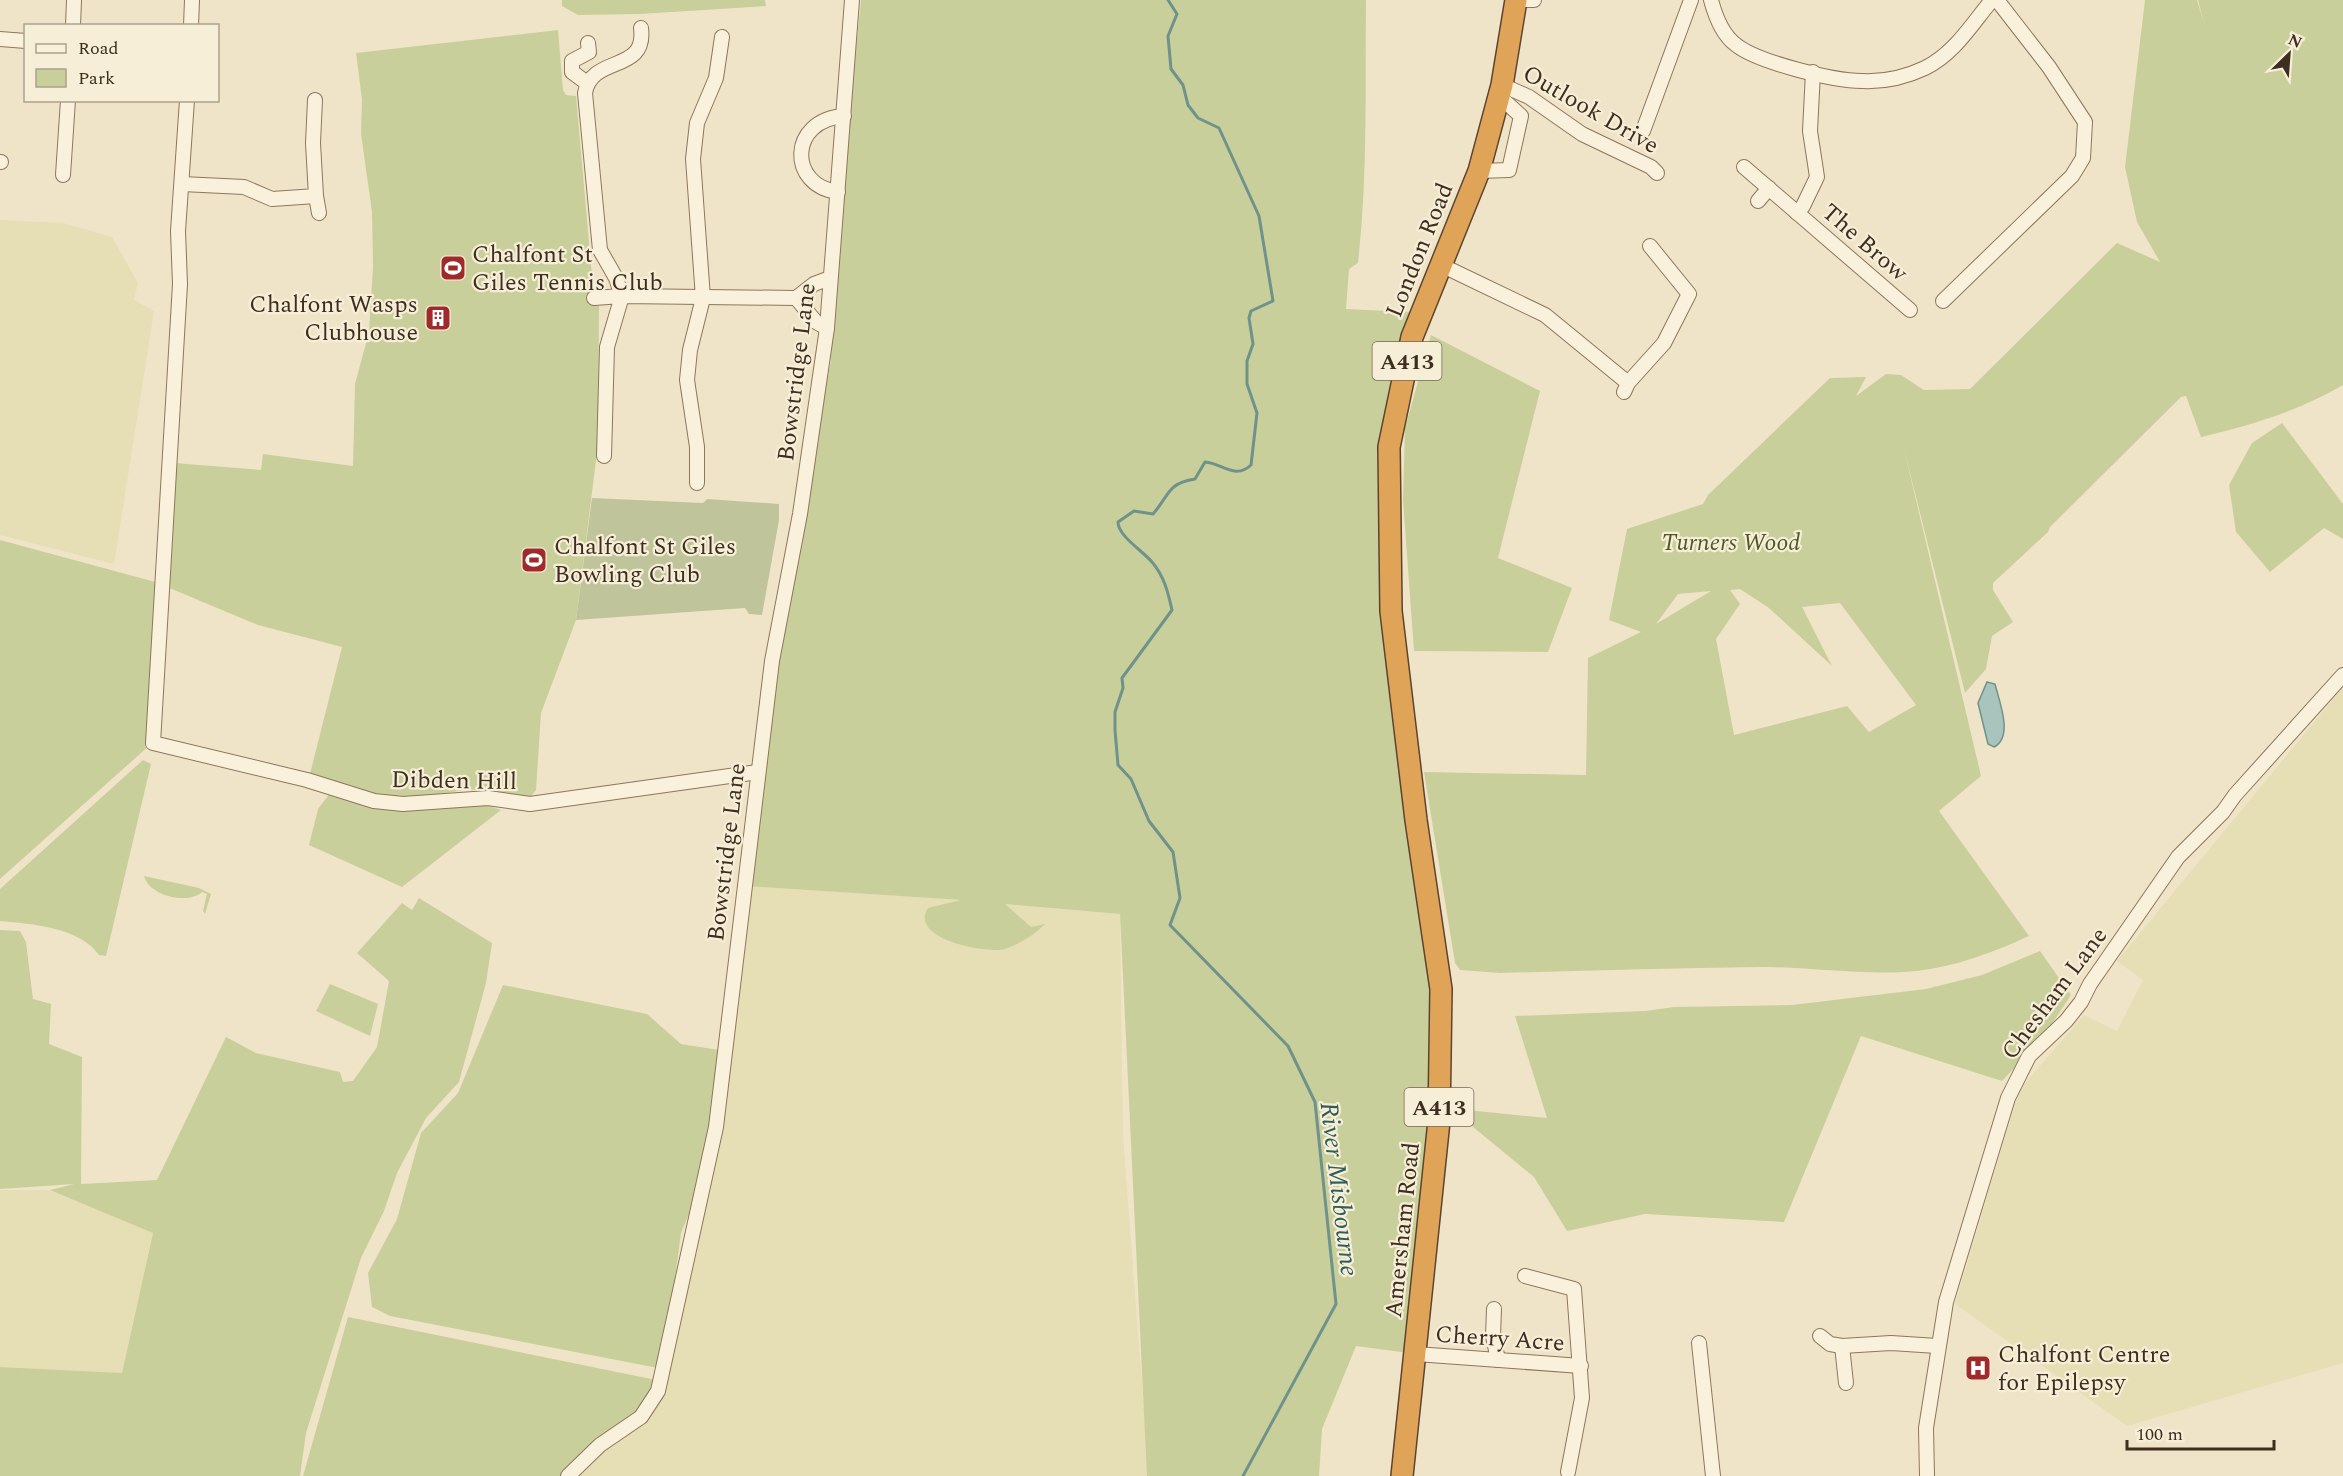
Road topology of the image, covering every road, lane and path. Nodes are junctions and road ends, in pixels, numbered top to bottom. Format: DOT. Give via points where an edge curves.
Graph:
graph roads {
  1 [pos="74,0"];
  2 [pos="192,0"];
  3 [pos="852,0"];
  4 [pos="1516,0"];
  5 [pos="1524,0"];
  6 [pos="1534,0"];
  7 [pos="1691,0"];
  8 [pos="1711,0"];
  9 [pos="1992,0"];
  10 [pos="1997,0"];
  11 [pos="73,24"];
  12 [pos="191,24"];
  13 [pos="641,28"];
  14 [pos="722,37"];
  15 [pos="0,39"];
  16 [pos="24,41"];
  17 [pos="588,43"];
  18 [pos="1813,72"];
  19 [pos="587,83"];
  20 [pos="1500,90"];
  21 [pos="315,100"];
  22 [pos="68,102"];
  23 [pos="187,102"];
  24 [pos="844,116"];
  25 [pos="1643,131"];
  26 [pos="1744,167"];
  27 [pos="1479,171"];
  28 [pos="1657,173"];
  29 [pos="63,175"];
  30 [pos="182,184"];
  31 [pos="1769,188"];
  32 [pos="838,192"];
  33 [pos="316,196"];
  34 [pos="1758,201"];
  35 [pos="319,213"];
  36 [pos="1797,213"];
  37 [pos="1650,246"];
  38 [pos="1441,265"];
  39 [pos="830,278"];
  40 [pos="622,296"];
  41 [pos="594,297"];
  42 [pos="703,298"];
  43 [pos="796,298"];
  44 [pos="1943,301"];
  45 [pos="1908,304"];
  46 [pos="827,328"];
  47 [pos="604,456"];
  48 [pos="697,483"];
  49 [pos="2343,675"];
  50 [pos="1405,738"];
  51 [pos="758,772"];
  52 [pos="1525,1276"];
  53 [pos="1494,1309"];
  54 [pos="1820,1336"];
  55 [pos="1699,1343"];
  56 [pos="1842,1346"];
  57 [pos="1937,1346"];
  58 [pos="1416,1354"];
  59 [pos="1498,1360"];
  60 [pos="1581,1366"];
  61 [pos="1846,1383"];
  62 [pos="1568,1472"];
  63 [pos="568,1476"];
  64 [pos="1402,1476"];
  65 [pos="1713,1476"];
  66 [pos="1927,1476"];
  1 -- 11 [label="street"];
  2 -- 12 [label="street"];
  3 -- 24 [label="street, Bowstridge Lane"];
  4 -- 20 [label="highway, London Road / A413"];
  5 -- 6 [label="street"];
  7 -- 25 [label="street"];
  8 -- 18 [label="street" via="1715,14 1735,44 1761,59"];
  9 -- 18 [label="street" via="1948,53 1925,68 1889,80 1861,81"];
  10 -- 44 [label="street" via="2085,122 2083,158 2072,176 1968,265"];
  13 -- 19 [label="street" via="642,36 633,55 596,71"];
  14 -- 42 [label="street" via="716,78 697,123 693,159"];
  15 -- 16 [label="street"];
  17 -- 19 [label="street" via="589,52 572,61 572,72"];
  18 -- 36 [label="street, The Brow" via="1810,131 1817,177"];
  19 -- 40 [label="street" via="600,250"];
  20 -- 27 [label="highway, London Road / A413"];
  20 -- 27 [label="street" via="1521,116 1509,170"];
  20 -- 28 [label="street, Outlook Drive" via="1528,97 1582,134"];
  21 -- 33 [label="street"];
  22 -- 29 [label="street"];
  23 -- 30 [label="street"];
  24 -- 32 [label="street, Bowstridge Lane"];
  24 -- 32 [label="street" via="829,117 811,129 802,141 800,155 810,178 823,190"];
  26 -- 31 [label="street, The Brow"];
  27 -- 38 [label="highway, London Road / A413"];
  30 -- 33 [label="street" via="244,187 272,199"];
  30 -- 51 [label="street, Dibden Hill" via="178,231 180,284 153,743 307,780 374,801 403,804 488,798 530,804"];
  31 -- 34 [label="street"];
  31 -- 36 [label="street, The Brow"];
  32 -- 39 [label="street, Bowstridge Lane"];
  33 -- 35 [label="street"];
  36 -- 45 [label="street, The Brow"];
  37 -- 38 [label="street" via="1689,294 1664,343 1626,387 1545,315"];
  38 -- 50 [label="highway, London Road / A413" via="1412,337 1389,447 1391,611"];
  39 -- 43 [label="street"];
  39 -- 46 [label="street, Bowstridge Lane"];
  40 -- 41 [label="street"];
  40 -- 42 [label="street"];
  40 -- 47 [label="street" via="607,347"];
  42 -- 43 [label="street"];
  42 -- 48 [label="street" via="687,380 697,447"];
  43 -- 46 [label="street" via="816,322"];
  46 -- 51 [label="street, Bowstridge Lane" via="800,514 772,661"];
  49 -- 57 [label="street, Chesham Lane" via="2223,812 2178,857 2081,1002 2029,1056 2008,1098 1946,1302"];
  50 -- 58 [label="highway, Amersham Road / A413" via="1441,989 1439,1121"];
  51 -- 63 [label="street, Bowstridge Lane" via="716,1127 665,1366 658,1391 641,1417 585,1457"];
  52 -- 60 [label="street, Cherry Acre" via="1574,1289"];
  53 -- 59 [label="street" via="1493,1336"];
  54 -- 56 [label="street" via="1830,1344"];
  55 -- 65 [label="street"];
  56 -- 57 [label="street"];
  56 -- 61 [label="street"];
  57 -- 66 [label="street, Chesham Lane" via="1926,1428"];
  58 -- 59 [label="street, Cherry Acre"];
  58 -- 64 [label="highway, Amersham Road / A413"];
  59 -- 60 [label="street, Cherry Acre"];
  60 -- 62 [label="street, Cherry Acre" via="1582,1398"];
}
